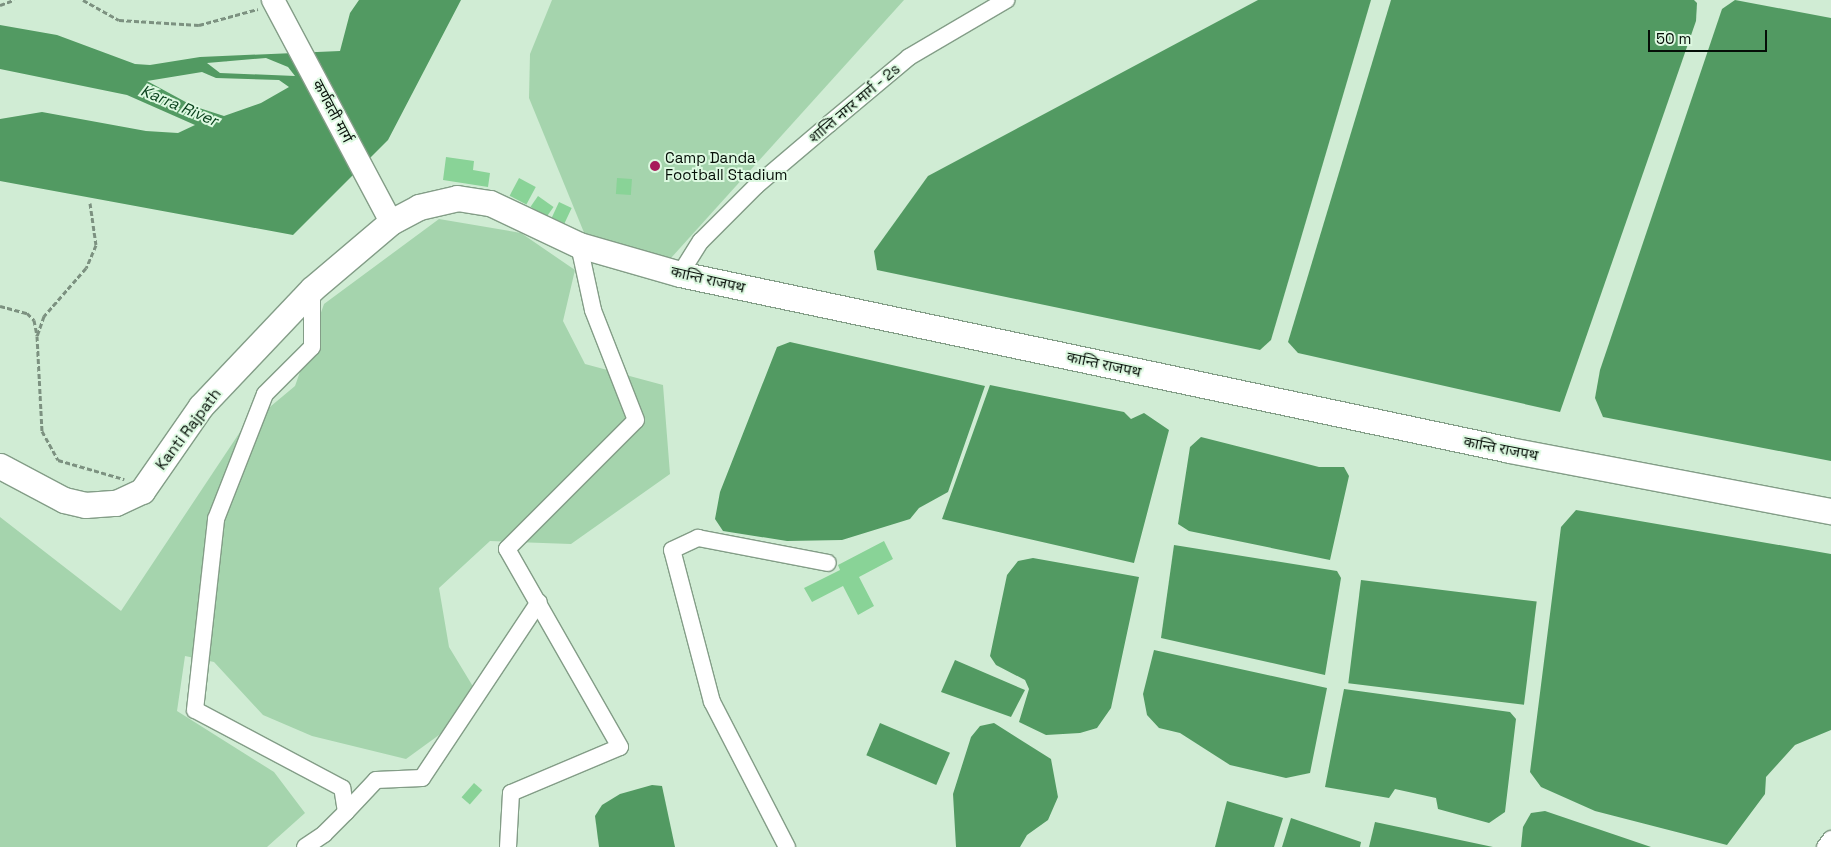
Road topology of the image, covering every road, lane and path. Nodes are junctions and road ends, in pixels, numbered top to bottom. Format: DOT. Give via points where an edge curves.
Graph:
graph roads {
  1 [pos="14,0"];
  2 [pos="83,0"];
  3 [pos="1006,0"];
  4 [pos="275,2"];
  5 [pos="0,5"];
  6 [pos="90,203"];
  7 [pos="391,222"];
  8 [pos="579,245"];
  9 [pos="680,274"];
  10 [pos="312,289"];
  11 [pos="0,306"];
  12 [pos="37,336"];
  13 [pos="0,466"];
  14 [pos="142,491"];
  15 [pos="1831,511"];
  16 [pos="828,563"];
  17 [pos="539,602"];
  18 [pos="346,812"];
  19 [pos="1831,839"];
  20 [pos="305,847"];
  21 [pos="508,847"];
  22 [pos="787,847"];
  23 [pos="1825,847"];
  1 -- 5 [label="path"];
  2 -- 4 [label="path" via="119,20 200,25"];
  3 -- 9 [label="street, शान्ति नगर मार्ग - 2s" via="909,57 828,124 756,186 708,234"];
  4 -- 7 [label="main road, कर्णवती मार्ग"];
  6 -- 12 [label="path" via="96,245 86,268 44,316"];
  7 -- 8 [label="main road, कान्ति राजपथ" via="419,207 457,198 490,203"];
  7 -- 10 [label="main road, Kanti Rajpath"];
  8 -- 9 [label="main road, कान्ति राजपथ"];
  8 -- 17 [label="street" via="593,310 636,420 508,549"];
  9 -- 15 [label="main road, कान्ति राजपथ" via="1510,450"];
  10 -- 14 [label="main road, Kanti Rajpath" via="201,406"];
  10 -- 18 [label="street" via="312,348 265,394 216,519 196,710 342,788"];
  11 -- 12 [label="path" via="27,313 34,320"];
  12 -- 14 [label="path" via="42,431 58,460 121,477"];
  13 -- 14 [label="main road" via="64,500 86,505 116,503"];
  16 -- 22 [label="street" via="698,538 672,550 712,702"];
  17 -- 18 [label="street" via="422,778 376,780"];
  17 -- 21 [label="street" via="620,747 512,794"];
  18 -- 20 [label="street"];
  19 -- 23 [label="street"];
}
